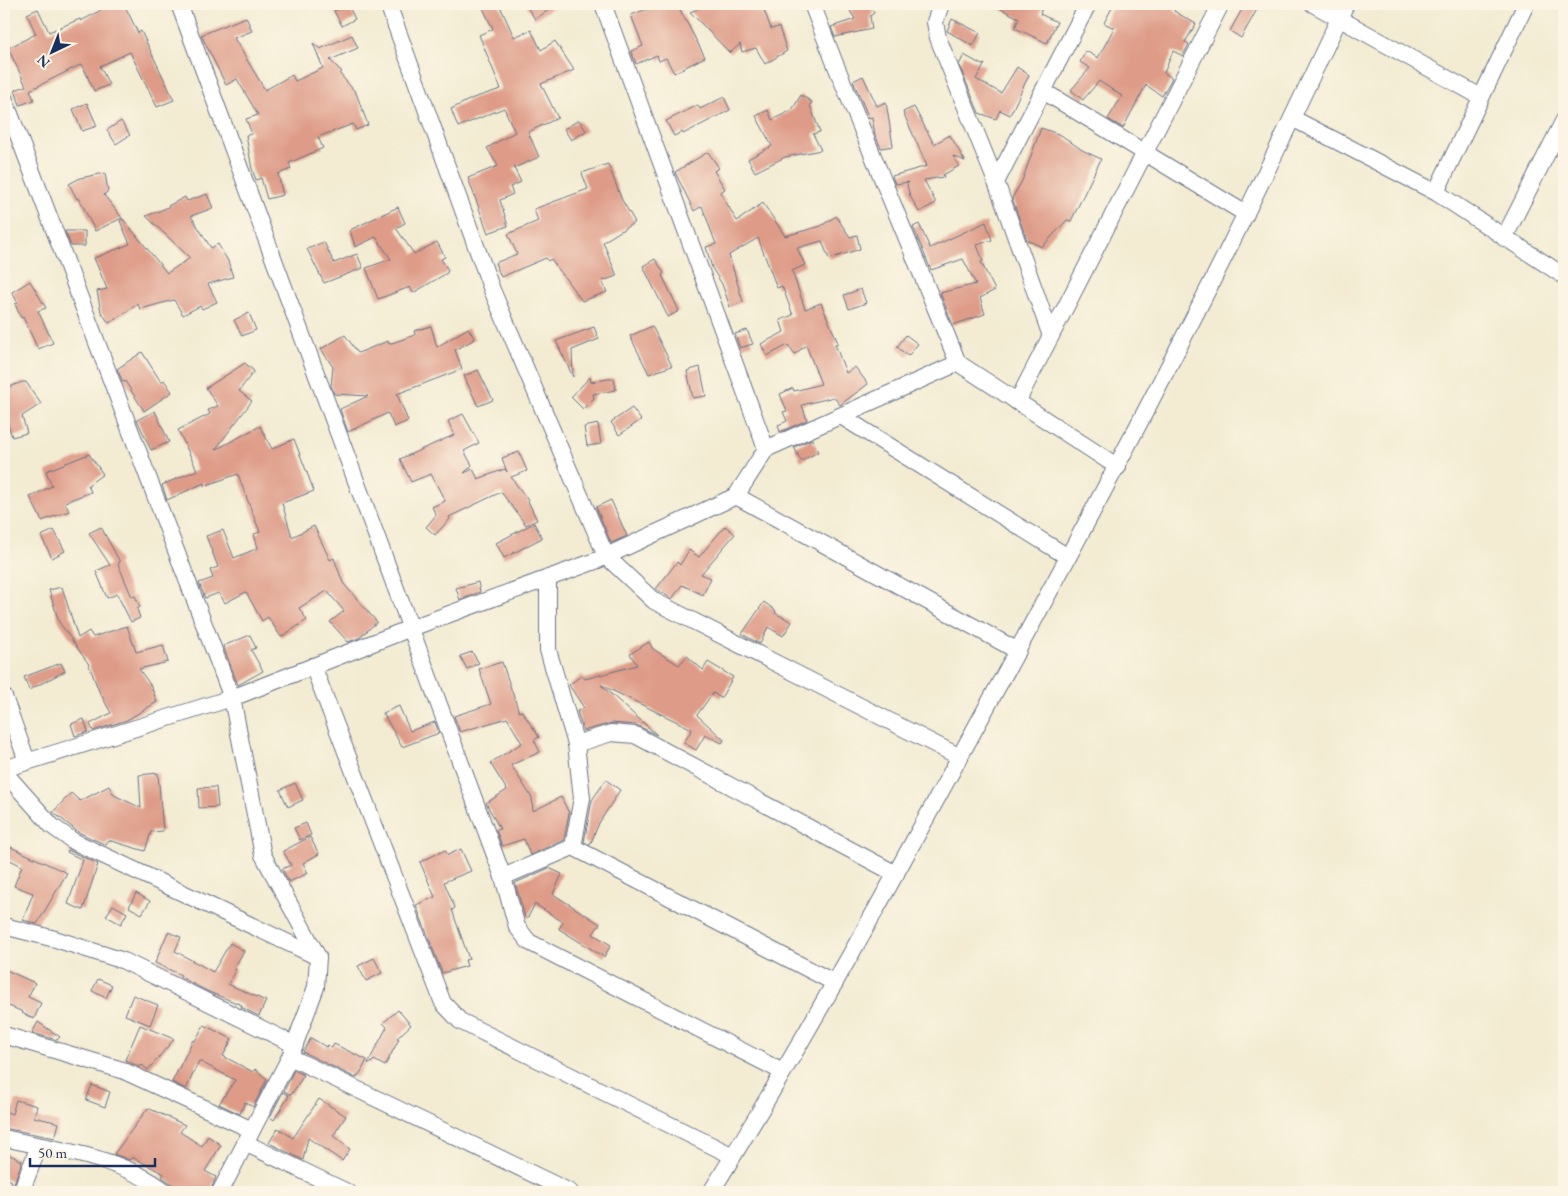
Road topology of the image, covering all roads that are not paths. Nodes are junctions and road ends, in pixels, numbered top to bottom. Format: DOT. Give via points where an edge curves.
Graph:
graph roads {
  1 [pos="179,4"];
  2 [pos="388,4"];
  3 [pos="603,4"];
  4 [pos="812,4"];
  5 [pos="940,4"];
  6 [pos="1088,4"];
  7 [pos="1221,4"];
  8 [pos="1313,4"];
  9 [pos="1526,4"];
  10 [pos="1342,11"];
  11 [pos="1043,91"];
  12 [pos="4,98"];
  13 [pos="1481,98"];
  14 [pos="1292,118"];
  15 [pos="1564,120"];
  16 [pos="1145,153"];
  17 [pos="996,182"];
  18 [pos="1436,192"];
  19 [pos="1246,214"];
  20 [pos="1504,238"];
  21 [pos="1564,276"];
  22 [pos="1051,336"];
  23 [pos="958,363"];
  24 [pos="1018,402"];
  25 [pos="841,416"];
  26 [pos="766,449"];
  27 [pos="1118,467"];
  28 [pos="736,496"];
  29 [pos="606,556"];
  30 [pos="1068,557"];
  31 [pos="548,578"];
  32 [pos="411,628"];
  33 [pos="1018,651"];
  34 [pos="313,666"];
  35 [pos="4,697"];
  36 [pos="232,698"];
  37 [pos="576,744"];
  38 [pos="960,757"];
  39 [pos="27,761"];
  40 [pos="4,771"];
  41 [pos="572,847"];
  42 [pos="896,874"];
  43 [pos="503,876"];
  44 [pos="4,926"];
  45 [pos="318,957"];
  46 [pos="835,983"];
  47 [pos="4,1035"];
  48 [pos="293,1052"];
  49 [pos="783,1072"];
  50 [pos="248,1137"];
  51 [pos="4,1138"];
  52 [pos="39,1146"];
  53 [pos="733,1156"];
  54 [pos="21,1192"];
  55 [pos="166,1192"];
  56 [pos="220,1192"];
  57 [pos="348,1192"];
  58 [pos="570,1192"];
  59 [pos="711,1192"];
  1 -- 32 [label="street"];
  2 -- 29 [label="street" via="492,290"];
  3 -- 26 [label="street"];
  4 -- 23 [label="street"];
  5 -- 17 [label="street" via="935,22 938,38"];
  6 -- 11 [label="street"];
  7 -- 16 [label="street"];
  8 -- 10 [label="street"];
  9 -- 13 [label="street"];
  10 -- 13 [label="street"];
  10 -- 14 [label="street"];
  11 -- 16 [label="street"];
  11 -- 17 [label="street"];
  12 -- 36 [label="street"];
  13 -- 18 [label="street"];
  14 -- 18 [label="street"];
  14 -- 19 [label="street"];
  15 -- 20 [label="street"];
  16 -- 19 [label="street"];
  16 -- 22 [label="street"];
  17 -- 22 [label="street"];
  18 -- 20 [label="street"];
  19 -- 27 [label="street"];
  20 -- 21 [label="street"];
  22 -- 24 [label="street"];
  23 -- 24 [label="street"];
  23 -- 25 [label="street"];
  24 -- 27 [label="street"];
  25 -- 26 [label="street"];
  25 -- 30 [label="street"];
  26 -- 28 [label="street"];
  27 -- 30 [label="street"];
  28 -- 29 [label="street"];
  28 -- 33 [label="street"];
  29 -- 31 [label="street"];
  29 -- 38 [label="street" via="654,602"];
  30 -- 33 [label="street"];
  31 -- 32 [label="street"];
  31 -- 37 [label="street" via="548,650"];
  32 -- 34 [label="street"];
  32 -- 43 [label="street"];
  33 -- 38 [label="street"];
  34 -- 36 [label="street"];
  34 -- 53 [label="street" via="443,1003 460,1021"];
  35 -- 39 [label="street"];
  36 -- 39 [label="street"];
  36 -- 45 [label="street" via="263,855"];
  37 -- 41 [label="street" via="582,798"];
  37 -- 42 [label="street" via="611,733 635,735"];
  38 -- 42 [label="street"];
  39 -- 40 [label="street"];
  40 -- 45 [label="street" via="52,826 73,840"];
  41 -- 43 [label="street"];
  41 -- 46 [label="street"];
  42 -- 46 [label="street"];
  43 -- 49 [label="street" via="517,927 529,942"];
  44 -- 48 [label="street" via="124,961"];
  45 -- 48 [label="street" via="316,987"];
  46 -- 49 [label="street"];
  47 -- 50 [label="street" via="122,1070"];
  48 -- 50 [label="street"];
  48 -- 58 [label="street"];
  49 -- 53 [label="street"];
  50 -- 56 [label="street"];
  50 -- 57 [label="street"];
  51 -- 52 [label="street"];
  52 -- 54 [label="street"];
  52 -- 55 [label="street" via="119,1164"];
  53 -- 59 [label="street"];
}
